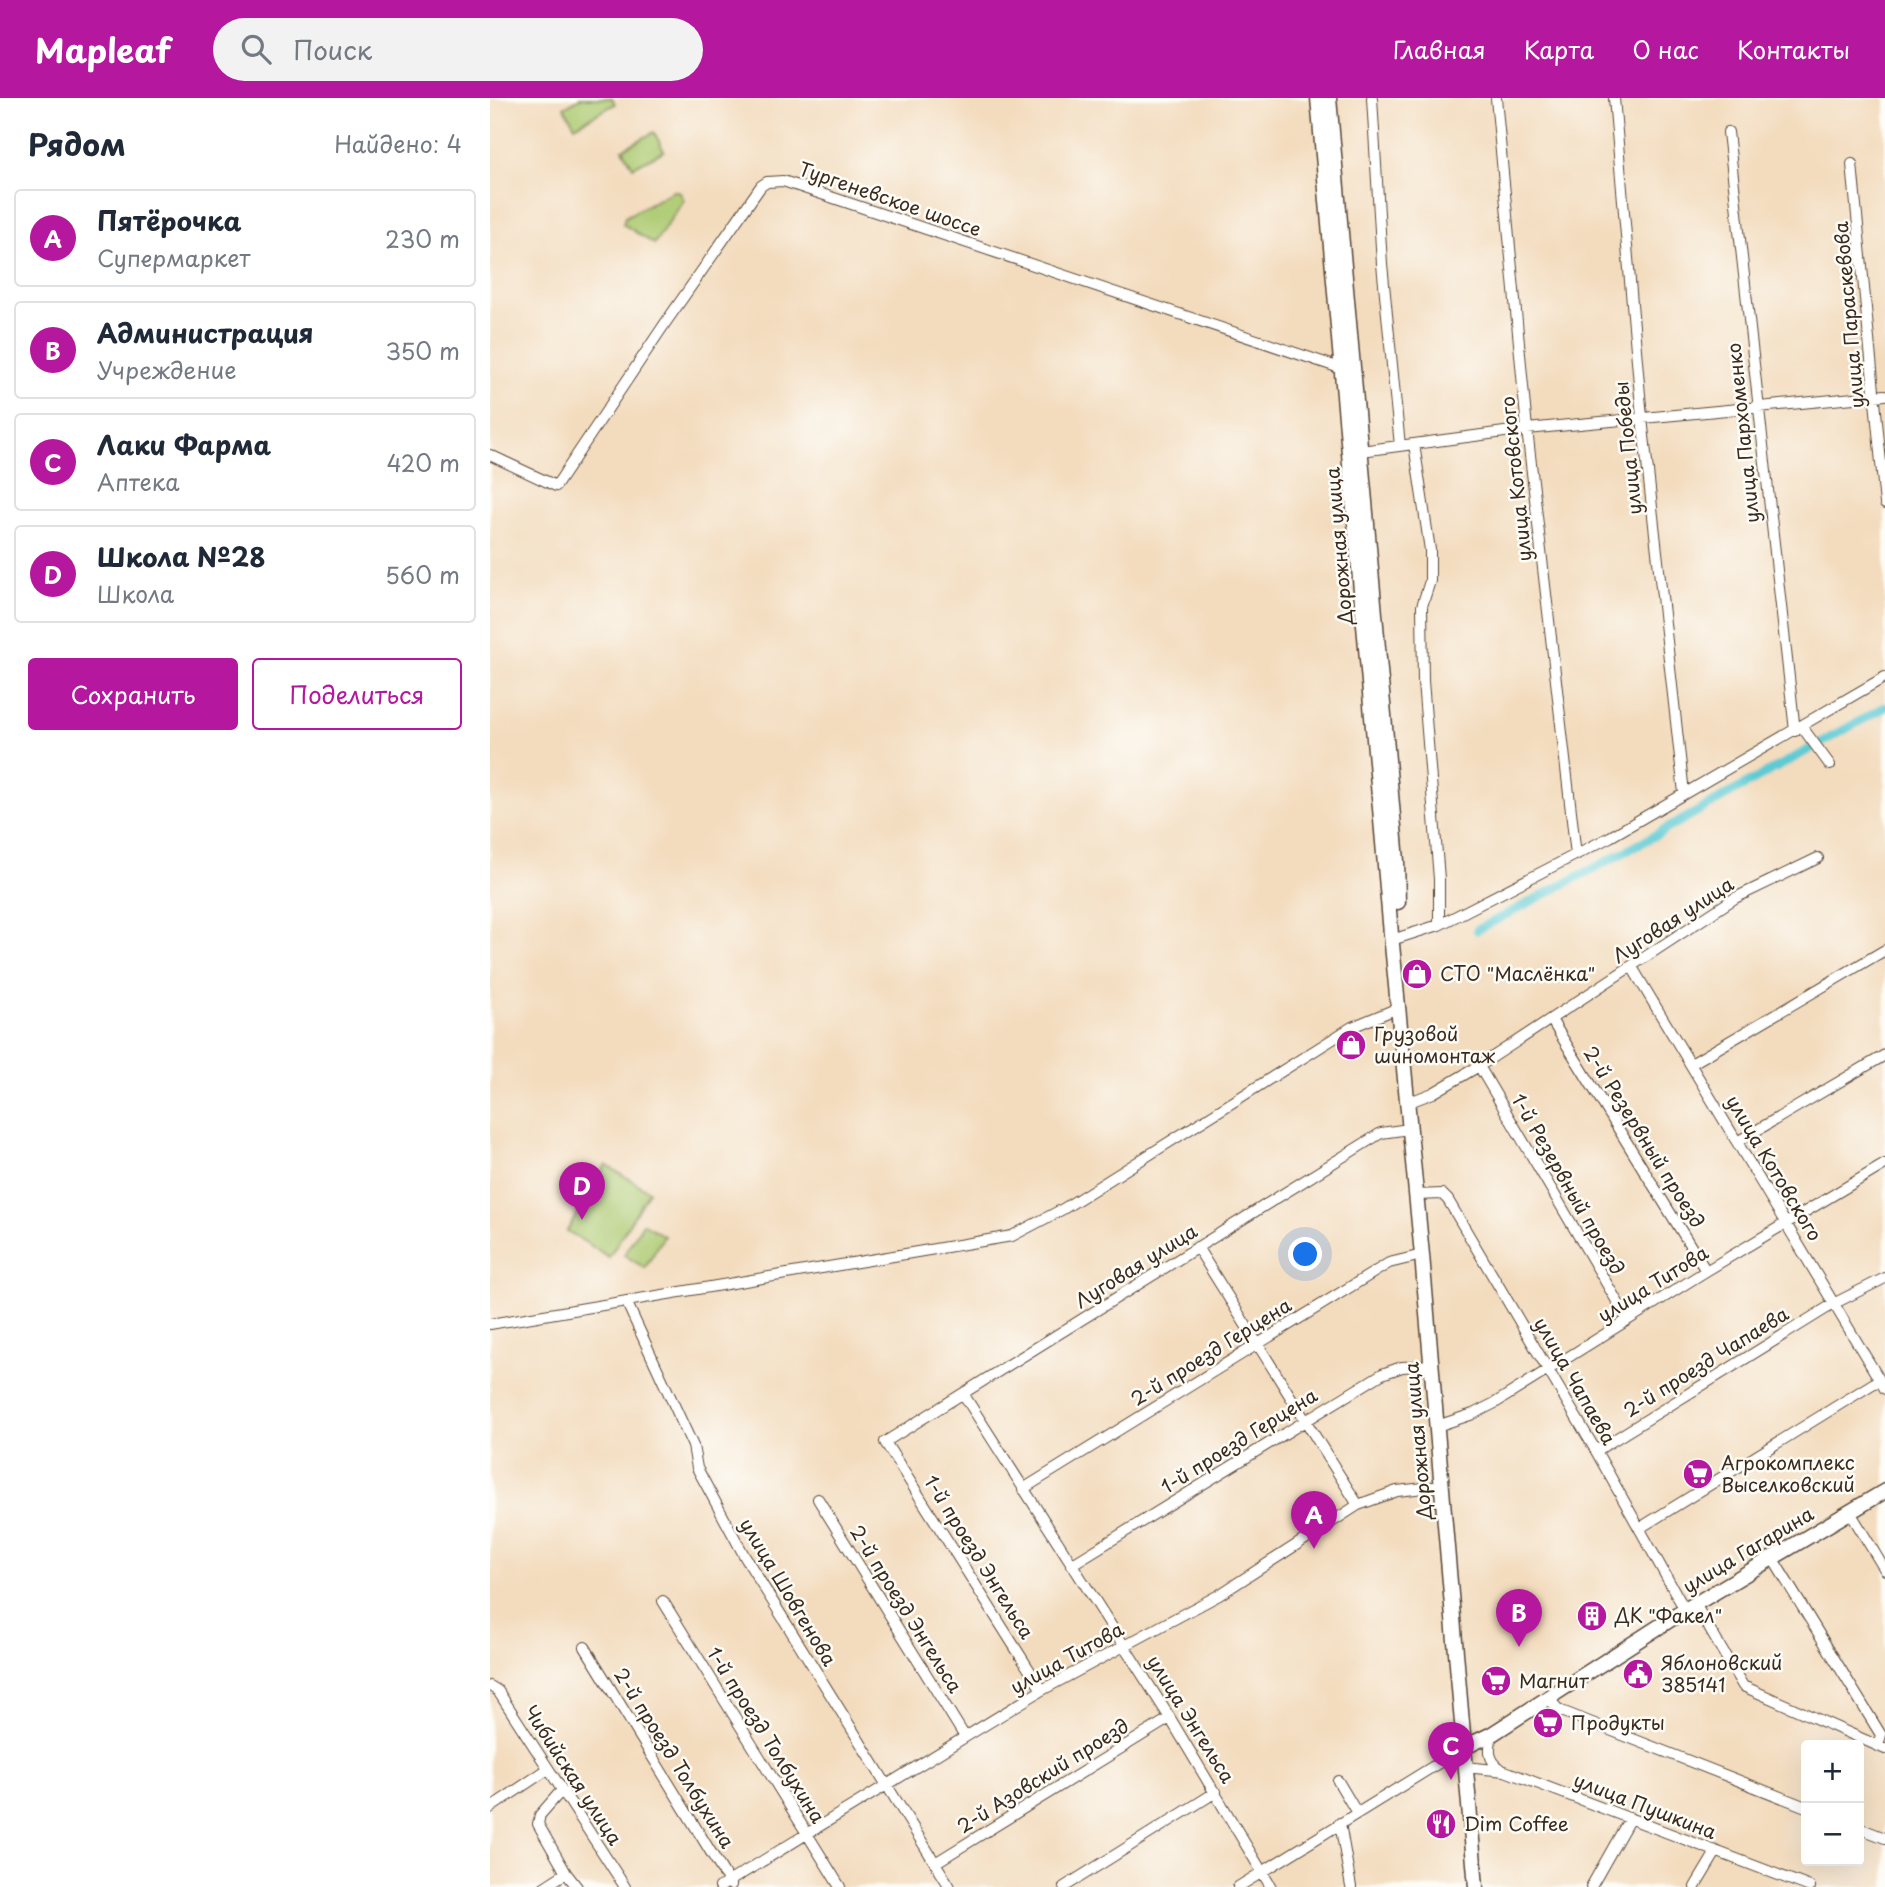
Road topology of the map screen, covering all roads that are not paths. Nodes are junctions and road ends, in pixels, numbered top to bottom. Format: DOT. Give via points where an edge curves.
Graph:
graph roads {
  1 [pos="1318,98"];
  2 [pos="1329,98"];
  3 [pos="1372,98"];
  4 [pos="1496,98"];
  5 [pos="1614,98"];
  6 [pos="1728,132"];
  7 [pos="1852,164"];
  8 [pos="1348,370"];
  9 [pos="1880,396"];
  10 [pos="1757,408"];
  11 [pos="1642,418"];
  12 [pos="1527,429"];
  13 [pos="1414,444"];
  14 [pos="1400,446"];
  15 [pos="1361,451"];
  16 [pos="490,455"];
  17 [pos="1885,504"];
  18 [pos="1885,677"];
  19 [pos="1798,729"];
  20 [pos="1830,765"];
  21 [pos="1684,793"];
  22 [pos="1576,855"];
  23 [pos="1818,858"];
  24 [pos="1439,925"];
  25 [pos="1398,938"];
  26 [pos="1885,950"];
  27 [pos="1632,967"];
  28 [pos="1397,991"];
  29 [pos="1398,1008"];
  30 [pos="1552,1020"];
  31 [pos="1885,1055"];
  32 [pos="1691,1065"];
  33 [pos="1479,1066"];
  34 [pos="1406,1103"];
  35 [pos="1409,1129"];
  36 [pos="1737,1142"];
  37 [pos="1885,1164"];
  38 [pos="1417,1195"];
  39 [pos="1787,1223"];
  40 [pos="1197,1247"];
  41 [pos="1422,1255"];
  42 [pos="1706,1271"];
  43 [pos="1885,1278"];
  44 [pos="626,1301"];
  45 [pos="1835,1303"];
  46 [pos="1628,1320"];
  47 [pos="490,1324"];
  48 [pos="1258,1344"];
  49 [pos="1430,1365"];
  50 [pos="1549,1369"];
  51 [pos="1882,1385"];
  52 [pos="964,1395"];
  53 [pos="1305,1421"];
  54 [pos="1437,1426"];
  55 [pos="885,1442"];
  56 [pos="1596,1451"];
  57 [pos="1442,1486"];
  58 [pos="1023,1489"];
  59 [pos="1885,1490"];
  60 [pos="818,1499"];
  61 [pos="1358,1504"];
  62 [pos="1850,1512"];
  63 [pos="1640,1528"];
  64 [pos="1773,1559"];
  65 [pos="1071,1565"];
  66 [pos="1885,1570"];
  67 [pos="663,1601"];
  68 [pos="1690,1607"];
  69 [pos="1124,1645"];
  70 [pos="585,1647"];
  71 [pos="490,1686"];
  72 [pos="1042,1690"];
  73 [pos="1549,1699"];
  74 [pos="1170,1717"];
  75 [pos="1492,1734"];
  76 [pos="965,1737"];
  77 [pos="1463,1748"];
  78 [pos="1882,1748"];
  79 [pos="1465,1767"];
  80 [pos="548,1769"];
  81 [pos="1505,1771"];
  82 [pos="1338,1781"];
  83 [pos="886,1785"];
  84 [pos="561,1791"];
  85 [pos="1216,1792"];
  86 [pos="1801,1805"];
  87 [pos="490,1808"];
  88 [pos="1356,1813"];
  89 [pos="1630,1818"];
  90 [pos="1340,1823"];
  91 [pos="1864,1830"];
  92 [pos="807,1834"];
  93 [pos="1885,1838"];
  94 [pos="1716,1852"];
  95 [pos="935,1863"];
  96 [pos="1262,1871"];
  97 [pos="566,1872"];
  98 [pos="620,1885"];
  99 [pos="727,1885"];
  100 [pos="1803,1886"];
  101 [pos="544,1887"];
  102 [pos="577,1887"];
  103 [pos="840,1887"];
  104 [pos="950,1887"];
  105 [pos="1064,1887"];
  106 [pos="1238,1887"];
  107 [pos="1272,1887"];
  108 [pos="1351,1887"];
  109 [pos="1476,1887"];
  110 [pos="1591,1887"];
  111 [pos="1695,1887"];
  1 -- 8 [label="main road, Дорожная улица"];
  2 -- 8 [label="main road, Дорожная улица"];
  3 -- 14 [label="street"];
  4 -- 12 [label="street, улица Котовского"];
  5 -- 11 [label="street, улица Победы"];
  6 -- 10 [label="street, улица Пархоменко"];
  7 -- 9 [label="street, улица Параскевова"];
  8 -- 15 [label="main road, Дорожная улица"];
  8 -- 16 [label="street, Тургеневское шоссе" via="775,181 761,186 753,197 556,486"];
  8 -- 28 [label="main road, Дорожная улица"];
  9 -- 10 [label="street"];
  9 -- 17 [label="street, улица Параскевова"];
  10 -- 11 [label="street"];
  10 -- 19 [label="street, улица Пархоменко"];
  11 -- 12 [label="street"];
  11 -- 21 [label="street, улица Победы"];
  12 -- 13 [label="street"];
  12 -- 22 [label="street, улица Котовского"];
  13 -- 14 [label="street"];
  13 -- 24 [label="street" via="1430,550 1430,581 1422,606 1423,681"];
  14 -- 15 [label="street"];
  15 -- 25 [label="main road, Дорожная улица" via="1397,861"];
  18 -- 19 [label="street"];
  19 -- 20 [label="street, улица Пархоменко"];
  19 -- 21 [label="street"];
  21 -- 22 [label="street"];
  22 -- 24 [label="street"];
  23 -- 27 [label="street, Луговая улица" via="1735,898"];
  24 -- 25 [label="street"];
  25 -- 28 [label="main road, Дорожная улица"];
  26 -- 32 [label="street"];
  27 -- 30 [label="street, Луговая улица"];
  27 -- 32 [label="street, улица Котовского"];
  28 -- 29 [label="main road, Дорожная улица"];
  29 -- 34 [label="main road, Дорожная улица"];
  29 -- 44 [label="street" via="1352,1027 1063,1209 1012,1236"];
  30 -- 33 [label="street, Луговая улица"];
  30 -- 42 [label="street, 2-й Резервный проезд"];
  31 -- 36 [label="street"];
  32 -- 36 [label="street, улица Котовского"];
  33 -- 34 [label="street, Луговая улица"];
  33 -- 46 [label="street, 1-й Резервный проезд"];
  34 -- 35 [label="main road, Дорожная улица"];
  35 -- 38 [label="main road, Дорожная улица"];
  35 -- 40 [label="street, Луговая улица" via="1381,1133"];
  36 -- 39 [label="street, улица Котовского"];
  37 -- 39 [label="street, улица Титова"];
  38 -- 41 [label="main road, Дорожная улица"];
  38 -- 50 [label="street, улица Чапаева" via="1442,1194 1448,1200"];
  39 -- 42 [label="street, улица Титова"];
  39 -- 45 [label="street, улица Котовского"];
  40 -- 48 [label="street"];
  40 -- 52 [label="street, Луговая улица"];
  41 -- 48 [label="street, 2-й проезд Герцена" via="1389,1263"];
  41 -- 49 [label="main road, Дорожная улица"];
  42 -- 46 [label="street, улица Титова"];
  43 -- 45 [label="street, 2-й проезд Чапаева"];
  44 -- 47 [label="street"];
  44 -- 83 [label="street, улица Шовгенова" via="693,1446 697,1468 745,1558"];
  45 -- 51 [label="street, улица Котовского"];
  45 -- 56 [label="street, 2-й проезд Чапаева"];
  46 -- 50 [label="street, улица Титова"];
  48 -- 53 [label="street"];
  48 -- 58 [label="street, 2-й проезд Герцена"];
  49 -- 53 [label="street, 1-й проезд Герцена" via="1382,1374"];
  49 -- 54 [label="main road, Дорожная улица"];
  50 -- 54 [label="street, улица Титова" via="1473,1414"];
  50 -- 56 [label="street, улица Чапаева"];
  51 -- 63 [label="street"];
  52 -- 55 [label="street, Луговая улица"];
  52 -- 58 [label="street, улица Энгельса"];
  53 -- 61 [label="street"];
  53 -- 65 [label="street, 1-й проезд Герцена"];
  54 -- 57 [label="main road, Дорожная улица"];
  55 -- 72 [label="street, 1-й проезд Энгельса"];
  56 -- 63 [label="street, улица Чапаева"];
  57 -- 61 [label="street, улица Титова" via="1397,1491"];
  57 -- 77 [label="main road, Дорожная улица"];
  58 -- 65 [label="street, улица Энгельса"];
  59 -- 62 [label="main road, улица Гагарина"];
  60 -- 76 [label="street, 2-й проезд Энгельса"];
  61 -- 69 [label="street, улица Титова" via="1219,1595"];
  62 -- 64 [label="main road, улица Гагарина"];
  62 -- 66 [label="street"];
  63 -- 68 [label="street, улица Чапаева"];
  64 -- 68 [label="main road, улица Гагарина"];
  64 -- 78 [label="street" via="1881,1735"];
  65 -- 69 [label="street, улица Энгельса"];
  67 -- 92 [label="street, 1-й проезд Толбухина"];
  68 -- 73 [label="main road, улица Гагарина"];
  68 -- 78 [label="street, улица Чапаева" via="1743,1686"];
  69 -- 72 [label="street, улица Титова"];
  69 -- 74 [label="street, улица Энгельса"];
  70 -- 99 [label="street, 2-й проезд Толбухина"];
  71 -- 80 [label="street, Чибийская улица" via="498,1691"];
  72 -- 76 [label="street, улица Титова"];
  73 -- 75 [label="main road, улица Гагарина"];
  73 -- 86 [label="street" via="1559,1710"];
  74 -- 85 [label="street, улица Энгельса"];
  74 -- 95 [label="street, 2-й Азовский проезд"];
  75 -- 77 [label="main road, улица Гагарина"];
  75 -- 81 [label="street" via="1489,1750 1493,1763"];
  76 -- 83 [label="street, улица Титова"];
  77 -- 79 [label="main road, Дорожная улица"];
  77 -- 88 [label="street, улица Гагарина"];
  79 -- 81 [label="street, улица Пушкина"];
  79 -- 109 [label="main road, Дорожная улица"];
  80 -- 84 [label="street, Чибийская улица"];
  80 -- 87 [label="street"];
  81 -- 89 [label="street, улица Пушкина"];
  82 -- 88 [label="street"];
  83 -- 92 [label="street, улица Титова"];
  83 -- 95 [label="street, улица Шовгенова"];
  84 -- 97 [label="street" via="540,1815 538,1824"];
  84 -- 98 [label="street, Чибийская улица"];
  85 -- 96 [label="street, улица Энгельса"];
  85 -- 105 [label="street"];
  88 -- 90 [label="street, улица Гагарина"];
  89 -- 94 [label="street, улица Пушкина"];
  89 -- 110 [label="street"];
  90 -- 96 [label="street, улица Гагарина"];
  90 -- 108 [label="street"];
  91 -- 93 [label="street"];
  92 -- 99 [label="street, улица Титова"];
  92 -- 103 [label="street, 1-й проезд Толбухина"];
  94 -- 100 [label="street, улица Пушкина"];
  94 -- 111 [label="street"];
  95 -- 104 [label="street, улица Шовгенова"];
  96 -- 106 [label="street, улица Гагарина"];
  96 -- 107 [label="street, улица Энгельса"];
  97 -- 101 [label="street"];
  97 -- 102 [label="street"];
}
